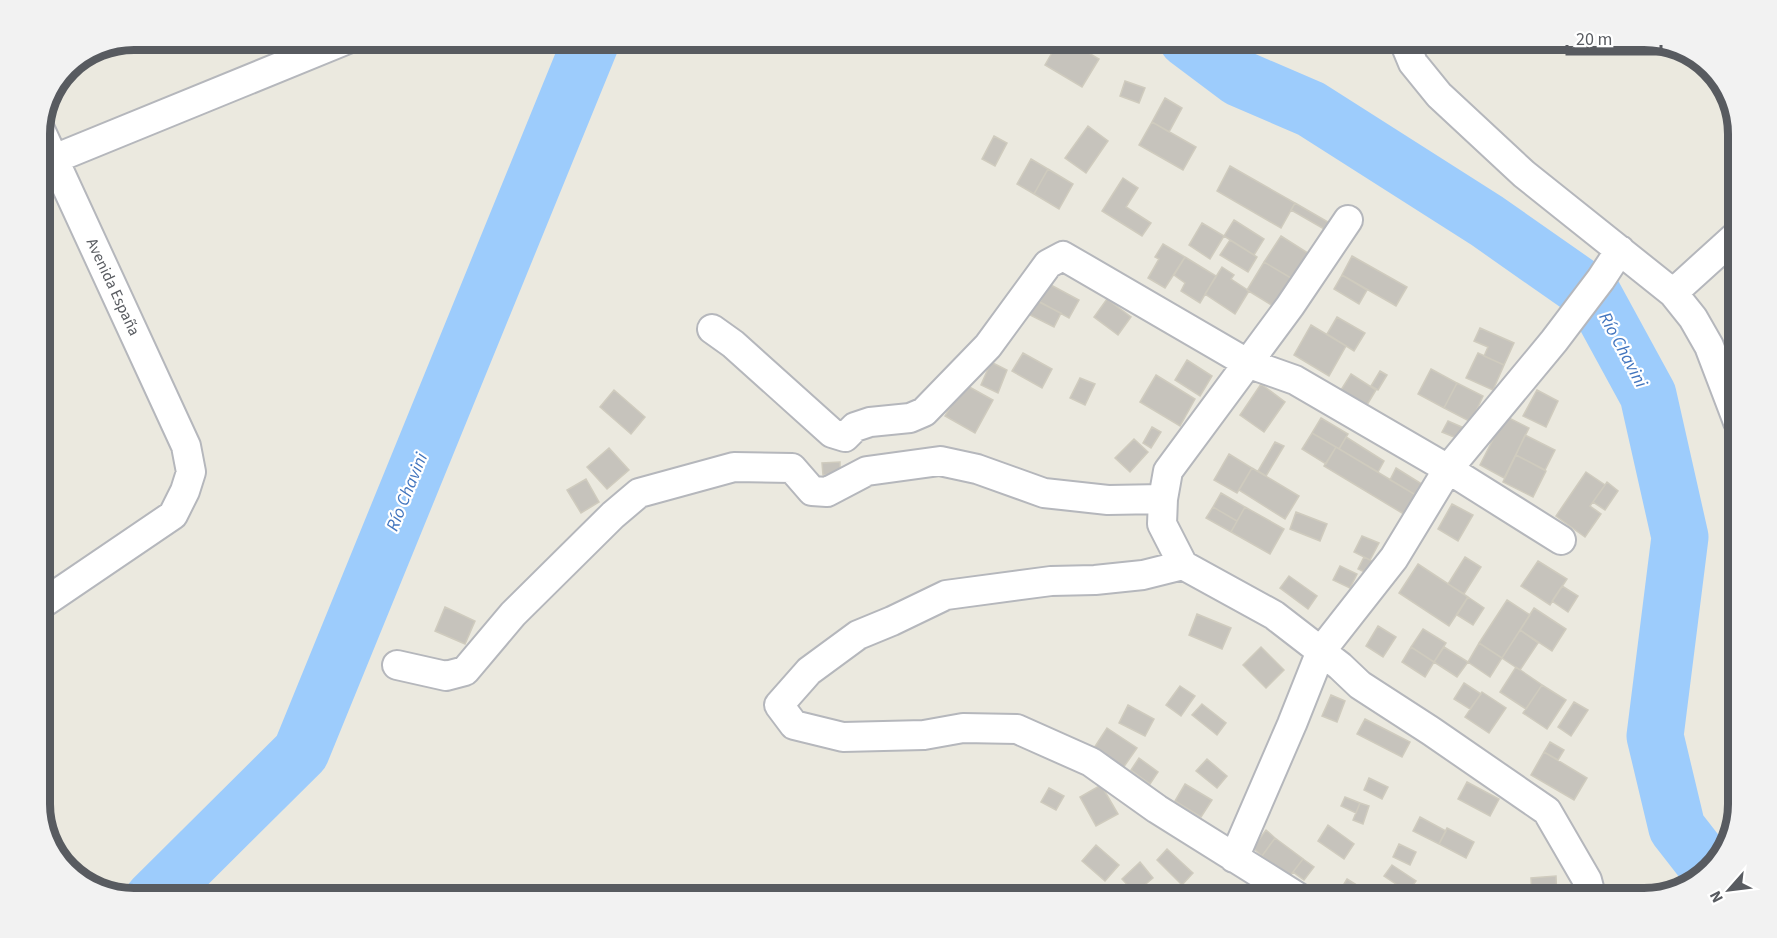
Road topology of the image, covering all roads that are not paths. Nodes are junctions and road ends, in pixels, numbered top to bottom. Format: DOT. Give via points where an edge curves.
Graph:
graph roads {
  1 [pos="321,50"];
  2 [pos="1408,50"];
  3 [pos="50,150"];
  4 [pos="54,159"];
  5 [pos="1348,220"];
  6 [pos="1727,244"];
  7 [pos="1620,250"];
  8 [pos="1673,293"];
  9 [pos="712,329"];
  10 [pos="1247,363"];
  11 [pos="1727,394"];
  12 [pos="1448,469"];
  13 [pos="1162,498"];
  14 [pos="1561,540"];
  15 [pos="1182,565"];
  16 [pos="50,598"];
  17 [pos="1321,651"];
  18 [pos="397,665"];
  19 [pos="1234,858"];
  20 [pos="1284,889"];
  21 [pos="1589,889"];
  1 -- 4 [label="street"];
  2 -- 7 [label="street" via="1413,63 1439,95 1524,174"];
  3 -- 4 [label="street, Avenida España"];
  4 -- 16 [label="street, Avenida España" via="186,446 191,472 172,515"];
  5 -- 10 [label="street"];
  6 -- 8 [label="street"];
  7 -- 8 [label="street"];
  7 -- 12 [label="street" via="1554,342"];
  8 -- 11 [label="street" via="1709,346"];
  9 -- 10 [label="street" via="832,433 844,437 855,427 870,422 910,418 924,412 988,346 1048,264 1063,256"];
  10 -- 12 [label="street" via="1296,380"];
  10 -- 13 [label="street" via="1168,471"];
  12 -- 14 [label="street"];
  12 -- 17 [label="street" via="1394,558"];
  13 -- 15 [label="street" via="1162,525"];
  13 -- 18 [label="street" via="1108,500 1044,493 977,469 940,461 867,471 827,492 812,491 792,468 734,467 639,493 513,614 465,671 446,676"];
  15 -- 17 [label="street" via="1274,615"];
  15 -- 19 [label="street" via="1143,575 1051,581 945,595 858,635 809,671 779,705 794,725 843,737 924,735 963,728 1017,729 1091,762"];
  17 -- 19 [label="street"];
  17 -- 21 [label="street" via="1360,685 1547,811"];
  19 -- 20 [label="street"];
}
